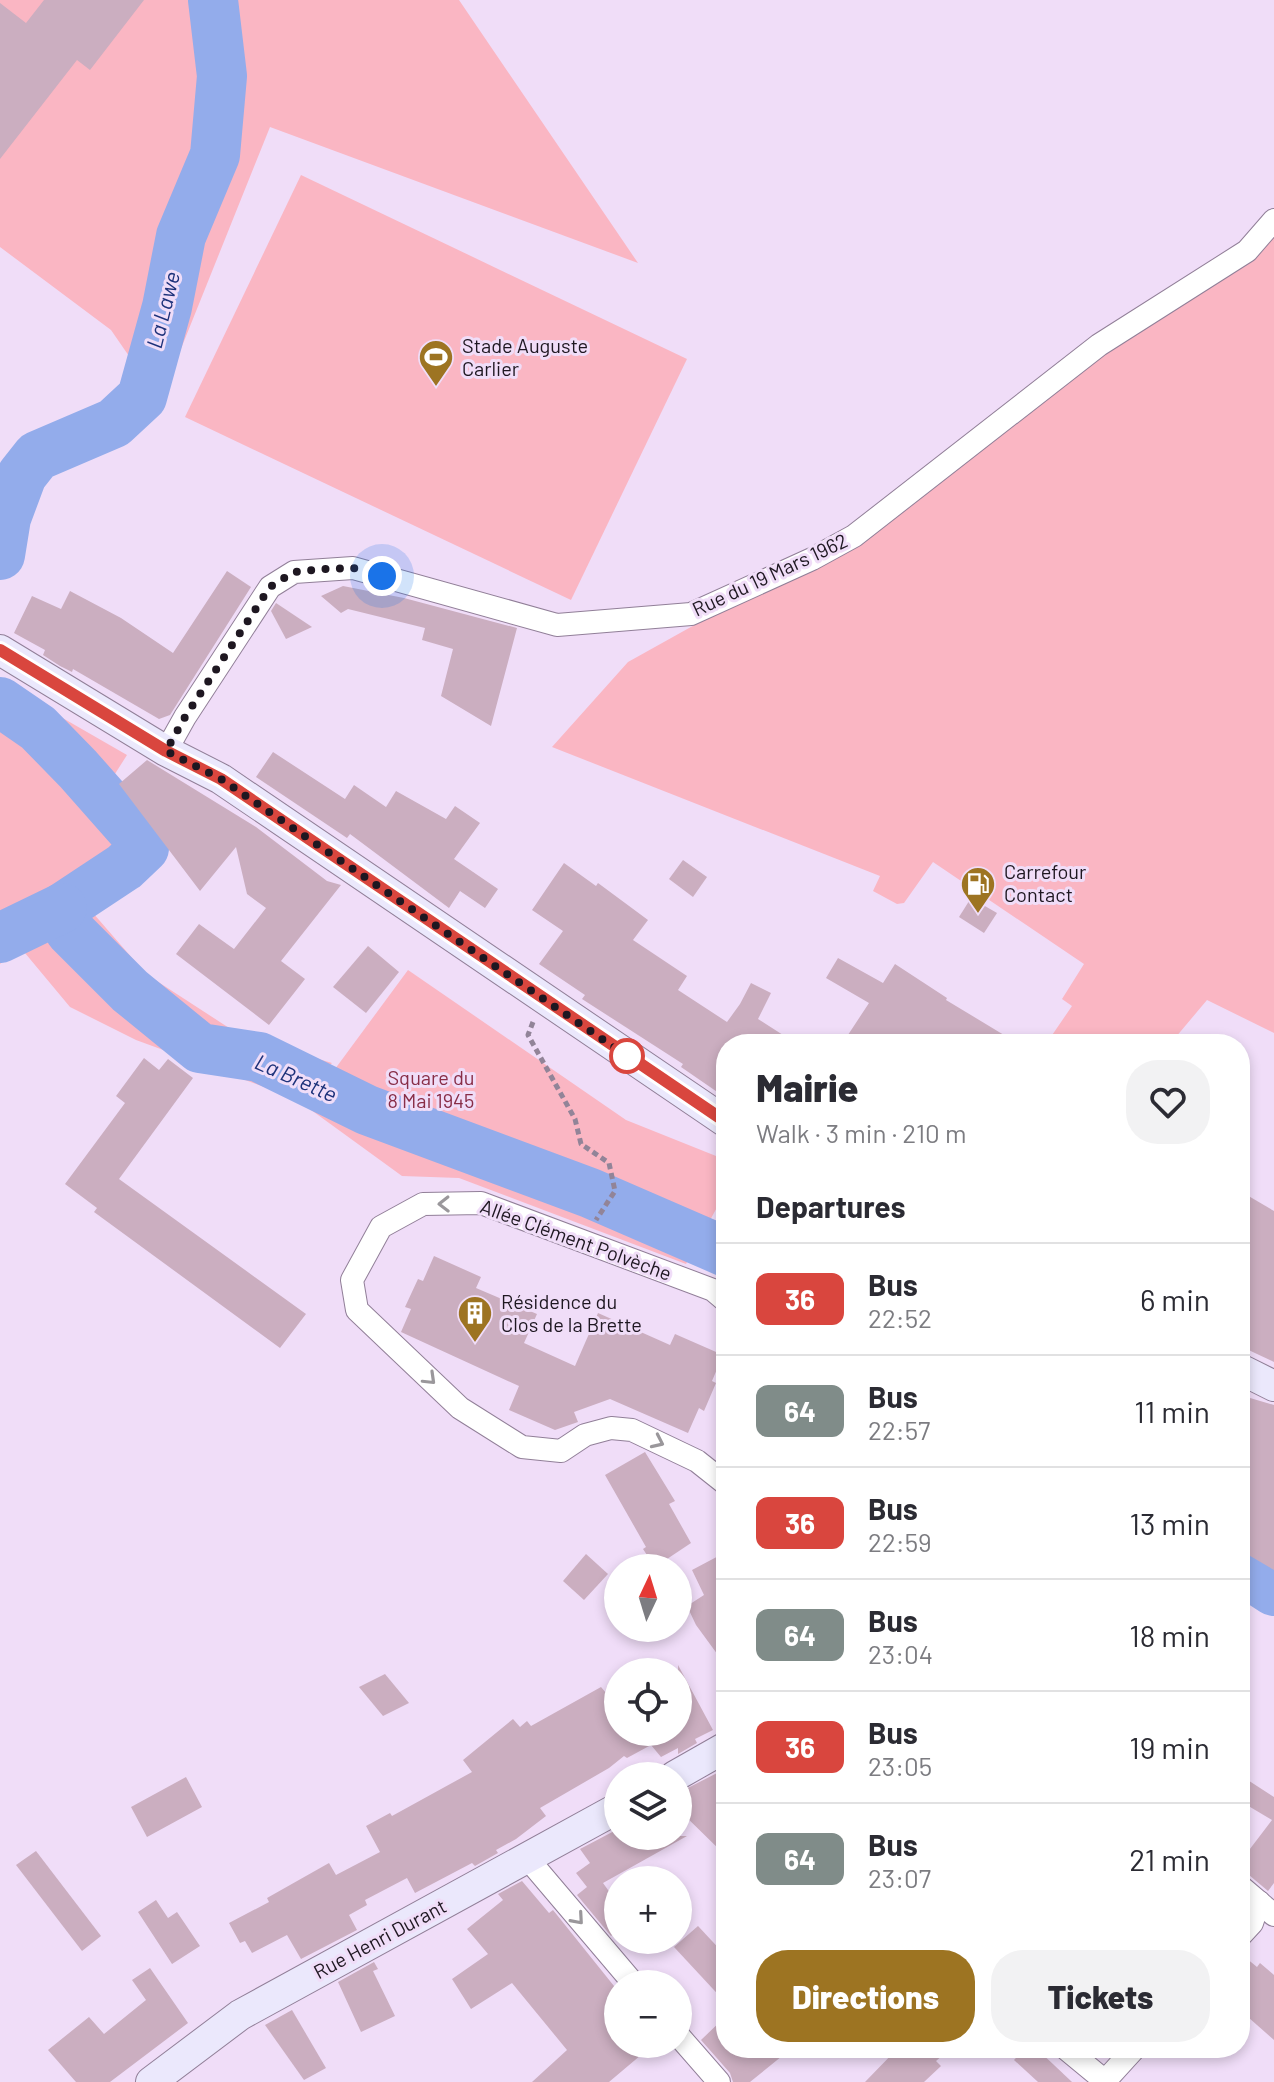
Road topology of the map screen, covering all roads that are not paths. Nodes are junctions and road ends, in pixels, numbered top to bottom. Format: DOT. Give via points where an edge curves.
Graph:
graph roads {
  1 [pos="1274,220"];
  2 [pos="0,650"];
  3 [pos="166,751"];
  4 [pos="716,1115"];
  5 [pos="716,1293"];
  6 [pos="1250,1374"];
  7 [pos="1274,1386"];
  8 [pos="716,1476"];
  9 [pos="716,1753"];
  10 [pos="692,1766"];
  11 [pos="604,1816"];
  12 [pos="528,1859"];
  13 [pos="1250,1894"];
  14 [pos="1266,1908"];
  15 [pos="1250,1925"];
  16 [pos="622,1970"];
  17 [pos="692,2051"];
  18 [pos="1077,2058"];
  19 [pos="1126,2058"];
  20 [pos="151,2082"];
  21 [pos="719,2082"];
  1 -- 3 [label="street, Rue du 19 Mars 1962" via="1247,251 1099,345 854,536 691,614 557,625 353,568 294,572 270,587"];
  2 -- 3 [label="main road"];
  3 -- 4 [label="main road" via="234,788"];
  5 -- 8 [label="street, Allée Clément Polvèche, one-way" via="481,1203 423,1204 381,1227 352,1280 357,1310 460,1408 522,1447 561,1451 585,1435 611,1428 632,1430 697,1461"];
  6 -- 7 [label="main road"];
  9 -- 10 [label="main road"];
  11 -- 12 [label="main road, Rue Henri Durant"];
  12 -- 16 [label="street, one-way"];
  12 -- 20 [label="main road, Rue Henri Durant" via="240,2015"];
  13 -- 14 [label="street"];
  14 -- 15 [label="street"];
  17 -- 21 [label="street"];
  18 -- 19 [label="street" via="1105,2081"];
}
